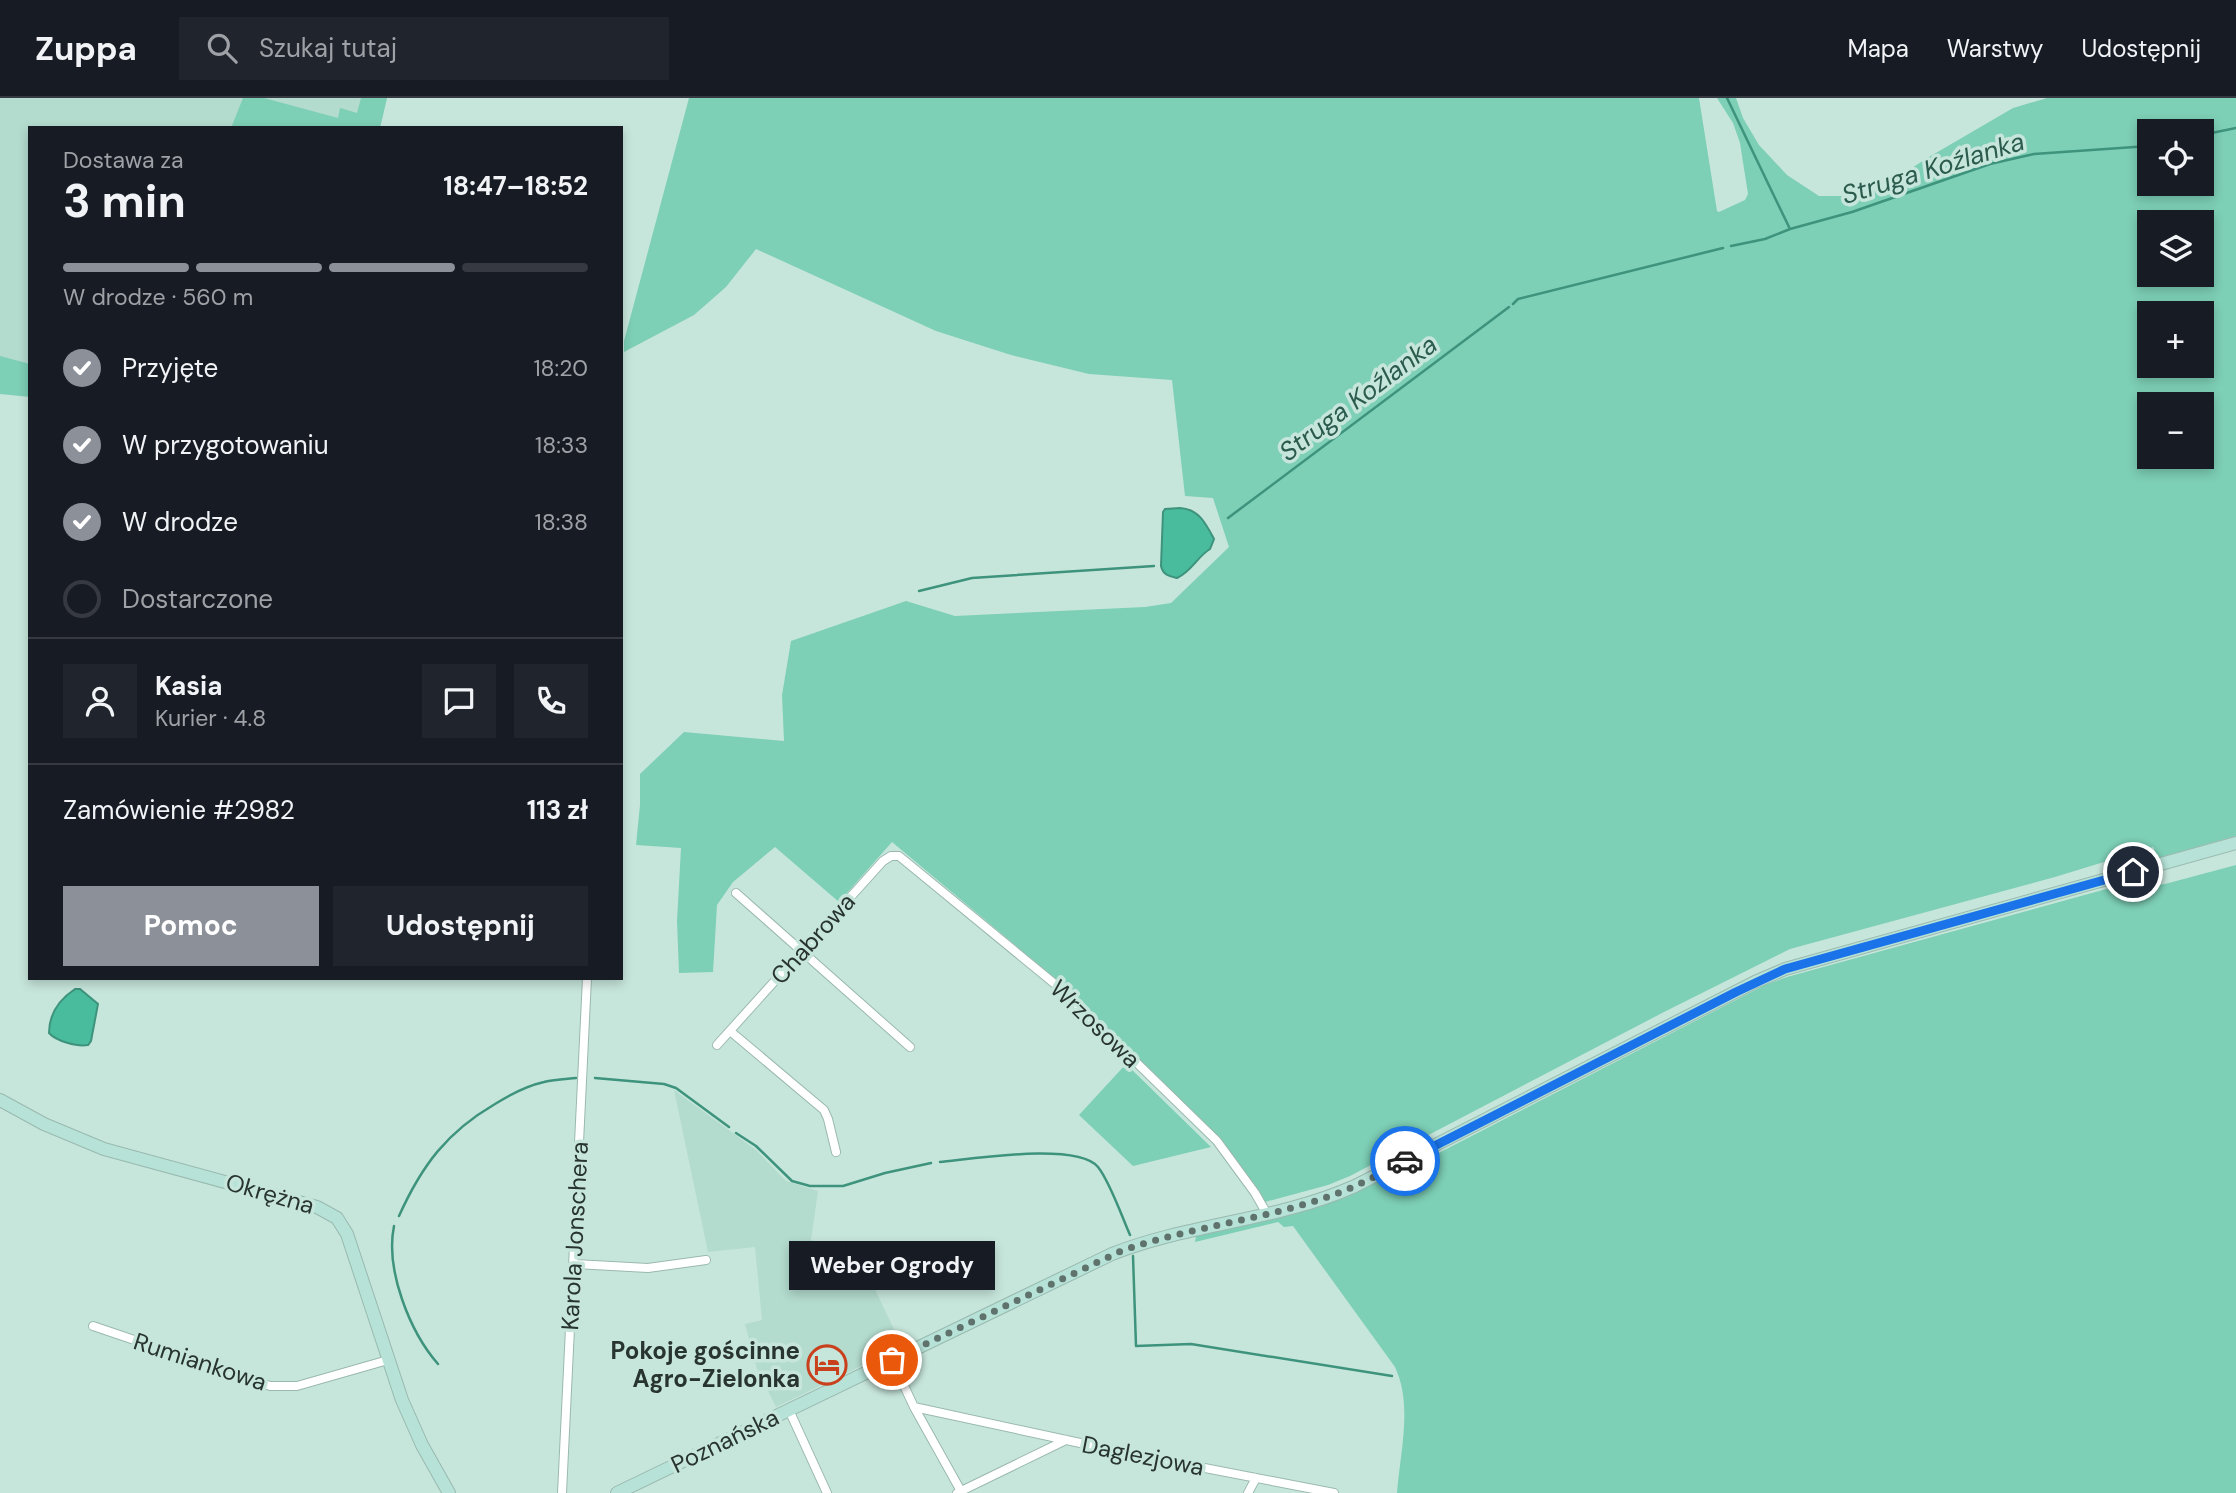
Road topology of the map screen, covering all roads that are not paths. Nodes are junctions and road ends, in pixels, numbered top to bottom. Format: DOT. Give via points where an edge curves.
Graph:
graph roads {
  1 [pos="2236,843"];
  2 [pos="899,856"];
  3 [pos="736,894"];
  4 [pos="802,951"];
  5 [pos="587,980"];
  6 [pos="730,1031"];
  7 [pos="717,1045"];
  8 [pos="910,1047"];
  9 [pos="0,1100"];
  10 [pos="836,1152"];
  11 [pos="1266,1214"];
  12 [pos="706,1260"];
  13 [pos="575,1264"];
  14 [pos="93,1326"];
  15 [pos="388,1360"];
  16 [pos="892,1360"];
  17 [pos="914,1406"];
  18 [pos="789,1410"];
  19 [pos="1066,1440"];
  20 [pos="1256,1478"];
  21 [pos="960,1492"];
  22 [pos="449,1493"];
  23 [pos="562,1493"];
  24 [pos="617,1493"];
  25 [pos="827,1493"];
  26 [pos="1248,1493"];
  27 [pos="1334,1493"];
  1 -- 11 [label="street, Poznańska" via="1785,969 1355,1186"];
  2 -- 4 [label="street, Chabrowa" via="886,858"];
  2 -- 11 [label="street, Wrzosowa" via="1061,989 1217,1141"];
  3 -- 4 [label="street"];
  4 -- 6 [label="street, Chabrowa"];
  4 -- 8 [label="street"];
  5 -- 13 [label="street, Karola Jonschera"];
  6 -- 7 [label="street, Chabrowa"];
  6 -- 10 [label="street" via="824,1110"];
  9 -- 15 [label="street, Okrężna" via="97,1146 333,1214 347,1234"];
  11 -- 16 [label="street, Poznańska" via="1119,1252"];
  12 -- 13 [label="street" via="648,1268"];
  13 -- 23 [label="street, Karola Jonschera"];
  14 -- 15 [label="street, Rumiankowa" via="270,1386 297,1386"];
  15 -- 22 [label="street, Okrężna" via="414,1430"];
  16 -- 17 [label="street"];
  16 -- 18 [label="street, Poznańska"];
  17 -- 19 [label="street"];
  17 -- 21 [label="street"];
  18 -- 24 [label="street, Poznańska"];
  18 -- 25 [label="street"];
  19 -- 20 [label="street, Daglezjowa"];
  19 -- 21 [label="street, Daglezjowa"];
  20 -- 26 [label="street"];
  20 -- 27 [label="street, Daglezjowa"];
}
